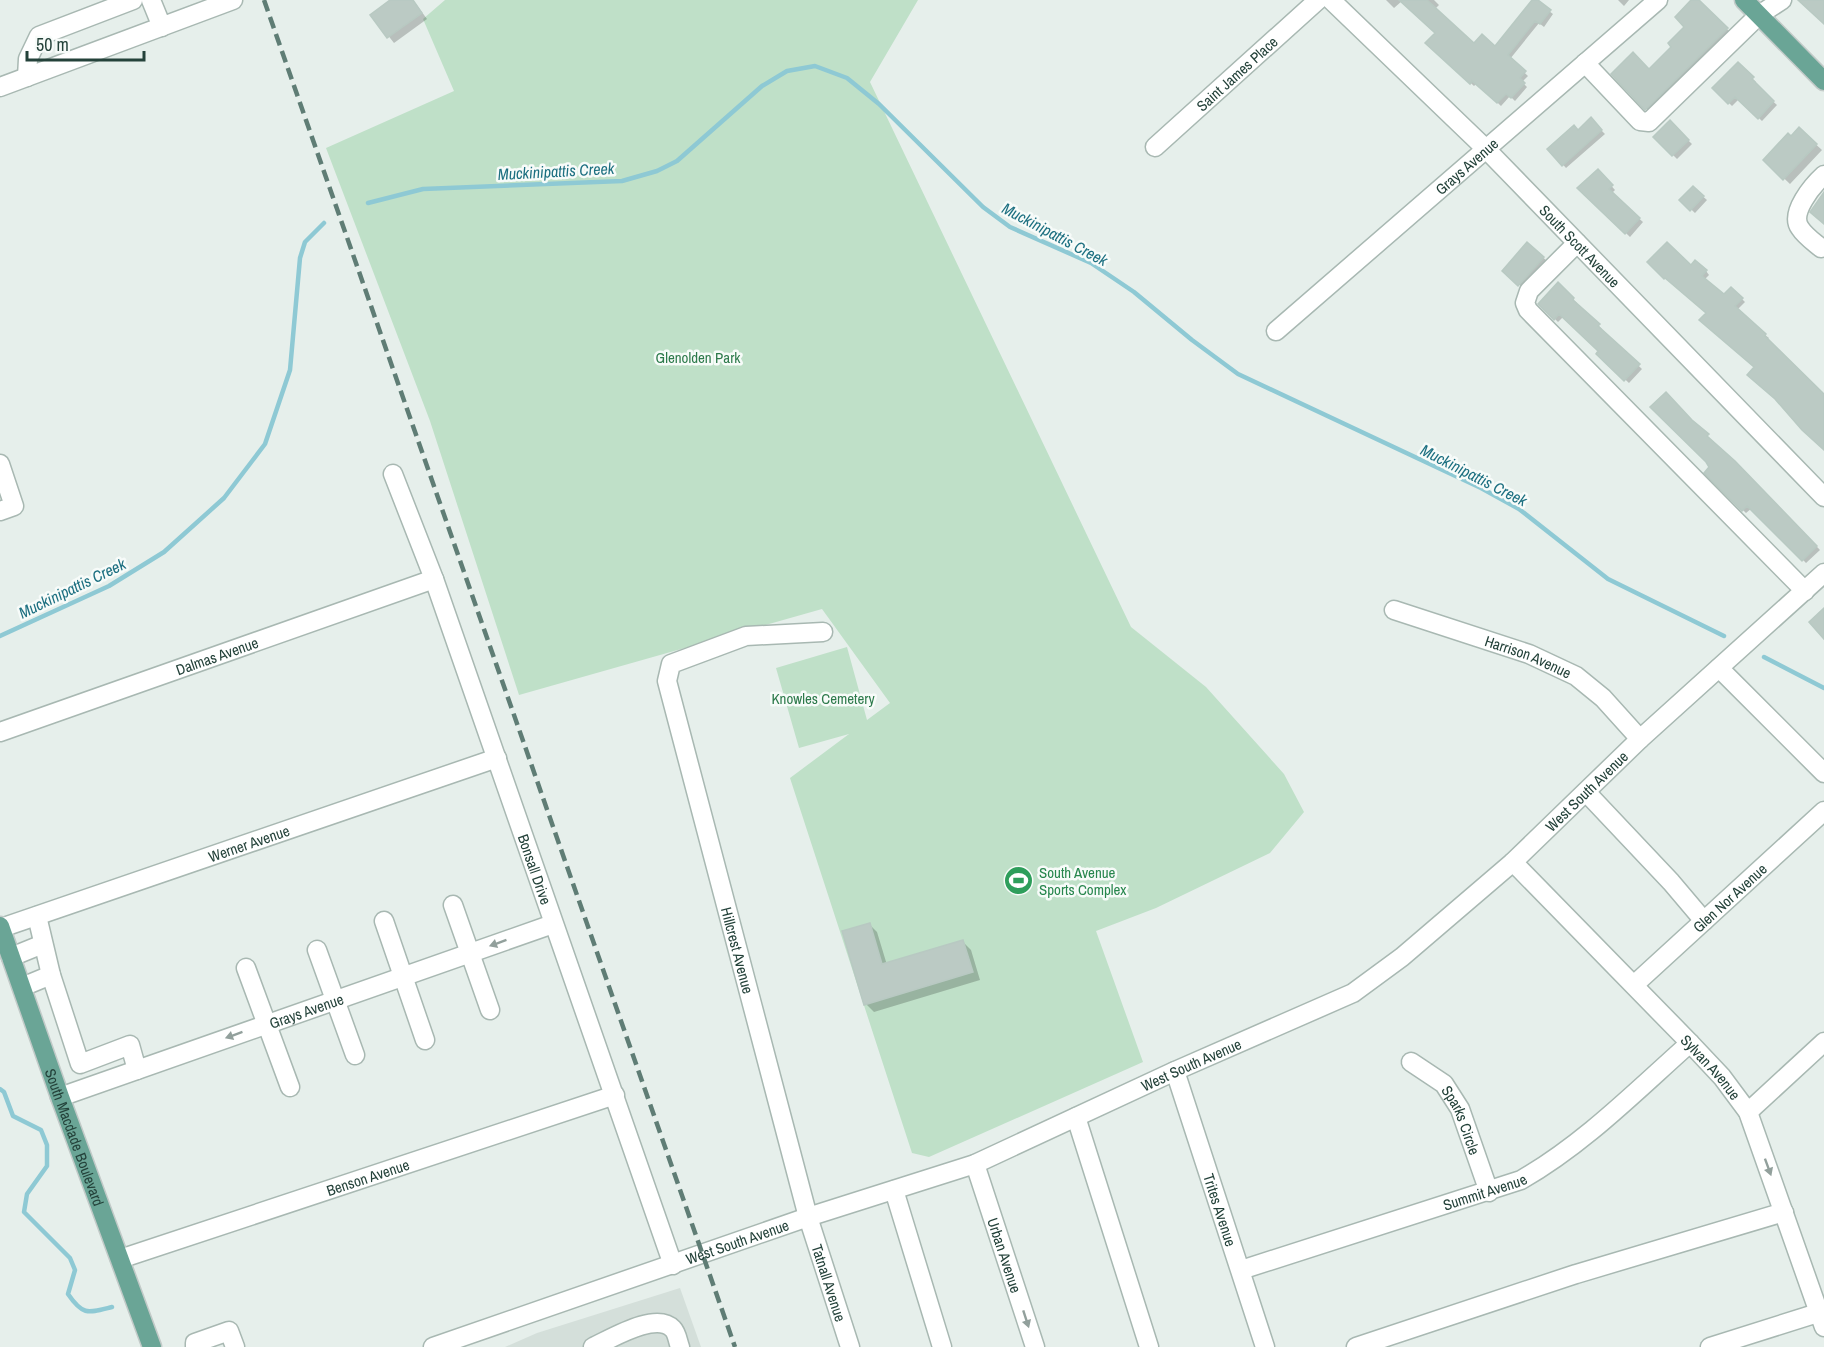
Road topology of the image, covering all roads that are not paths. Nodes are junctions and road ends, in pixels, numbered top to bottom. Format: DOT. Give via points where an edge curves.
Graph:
graph roads {
  1 [pos="133,0"];
  2 [pos="151,0"];
  3 [pos="233,0"];
  4 [pos="1318,0"];
  5 [pos="1331,0"];
  6 [pos="1658,0"];
  7 [pos="1744,0"];
  8 [pos="1782,0"];
  9 [pos="1759,15"];
  10 [pos="162,27"];
  11 [pos="1585,63"];
  12 [pos="27,77"];
  13 [pos="1824,81"];
  14 [pos="0,87"];
  15 [pos="1155,147"];
  16 [pos="1486,149"];
  17 [pos="1824,175"];
  18 [pos="1577,243"];
  19 [pos="1821,248"];
  20 [pos="1276,331"];
  21 [pos="0,464"];
  22 [pos="393,474"];
  23 [pos="1824,497"];
  24 [pos="0,510"];
  25 [pos="1823,575"];
  26 [pos="434,579"];
  27 [pos="1805,591"];
  28 [pos="1394,610"];
  29 [pos="823,632"];
  30 [pos="1719,668"];
  31 [pos="0,732"];
  32 [pos="1640,739"];
  33 [pos="497,758"];
  34 [pos="1824,773"];
  35 [pos="1586,792"];
  36 [pos="1824,811"];
  37 [pos="1513,862"];
  38 [pos="453,905"];
  39 [pos="37,916"];
  40 [pos="384,921"];
  41 [pos="1704,921"];
  42 [pos="553,924"];
  43 [pos="0,927"];
  44 [pos="43,945"];
  45 [pos="317,950"];
  46 [pos="471,953"];
  47 [pos="11,957"];
  48 [pos="246,968"];
  49 [pos="51,975"];
  50 [pos="403,977"];
  51 [pos="1635,984"];
  52 [pos="22,987"];
  53 [pos="335,1000"];
  54 [pos="490,1010"];
  55 [pos="266,1024"];
  56 [pos="67,1025"];
  57 [pos="39,1035"];
  58 [pos="425,1040"];
  59 [pos="1824,1042"];
  60 [pos="1690,1043"];
  61 [pos="76,1053"];
  62 [pos="355,1055"];
  63 [pos="96,1059"];
  64 [pos="1411,1062"];
  65 [pos="49,1064"];
  66 [pos="138,1070"];
  67 [pos="1175,1071"];
  68 [pos="104,1082"];
  69 [pos="290,1087"];
  70 [pos="615,1095"];
  71 [pos="60,1097"];
  72 [pos="1749,1112"];
  73 [pos="1076,1117"];
  74 [pos="975,1164"];
  75 [pos="894,1190"];
  76 [pos="1489,1192"];
  77 [pos="1784,1212"];
  78 [pos="808,1217"];
  79 [pos="120,1259"];
  80 [pos="673,1265"];
  81 [pos="1241,1270"];
  82 [pos="1823,1317"];
  83 [pos="152,1347"];
  84 [pos="195,1347"];
  85 [pos="235,1347"];
  86 [pos="433,1347"];
  87 [pos="593,1347"];
  88 [pos="680,1347"];
  89 [pos="850,1347"];
  90 [pos="942,1347"];
  91 [pos="1035,1347"];
  92 [pos="1149,1347"];
  93 [pos="1265,1347"];
  94 [pos="1356,1347"];
  95 [pos="1710,1347"];
  1 -- 12 [label="street" via="39,36 27,59"];
  2 -- 10 [label="street"];
  3 -- 10 [label="street"];
  4 -- 15 [label="street, Saint James Place"];
  5 -- 16 [label="street, South Scott Avenue"];
  6 -- 11 [label="street, Grays Avenue"];
  7 -- 9 [label="main road"];
  8 -- 9 [label="street"];
  9 -- 11 [label="street" via="1649,122 1640,121"];
  9 -- 13 [label="main road"];
  10 -- 12 [label="street"];
  11 -- 16 [label="street, Grays Avenue"];
  12 -- 14 [label="street"];
  16 -- 18 [label="street, South Scott Avenue"];
  16 -- 20 [label="street, Grays Avenue"];
  17 -- 19 [label="street" via="1806,195 1797,221 1798,227"];
  18 -- 23 [label="street, South Scott Avenue"];
  18 -- 27 [label="street" via="1529,291 1525,303 1528,310"];
  21 -- 24 [label="street" via="14,506"];
  22 -- 26 [label="street, Bonsall Drive"];
  25 -- 27 [label="street, West South Avenue"];
  26 -- 31 [label="street, Dalmas Avenue"];
  26 -- 33 [label="street, Bonsall Drive"];
  27 -- 30 [label="street, West South Avenue"];
  28 -- 32 [label="street, Harrison Avenue" via="1529,654 1576,676 1603,698"];
  29 -- 78 [label="street, Hillcrest Avenue" via="746,636 671,664 668,683"];
  30 -- 32 [label="street, West South Avenue"];
  30 -- 34 [label="street"];
  32 -- 35 [label="street, West South Avenue"];
  33 -- 39 [label="street, Werner Avenue"];
  33 -- 42 [label="street, Bonsall Drive"];
  35 -- 37 [label="street, West South Avenue"];
  35 -- 41 [label="street"];
  36 -- 41 [label="street, Glen Nor Avenue"];
  37 -- 51 [label="street, Sylvan Avenue"];
  37 -- 67 [label="street, West South Avenue" via="1402,957 1353,993"];
  38 -- 46 [label="street"];
  39 -- 43 [label="street, Werner Avenue"];
  39 -- 44 [label="street"];
  40 -- 50 [label="street"];
  41 -- 51 [label="street, Glen Nor Avenue"];
  42 -- 46 [label="street, Grays Avenue, one-way"];
  42 -- 70 [label="street, Bonsall Drive"];
  43 -- 47 [label="main road, South Macdade Boulevard"];
  44 -- 47 [label="street"];
  44 -- 49 [label="street"];
  45 -- 53 [label="street"];
  46 -- 50 [label="street, Grays Avenue"];
  46 -- 54 [label="street"];
  47 -- 52 [label="main road, South Macdade Boulevard"];
  48 -- 55 [label="street"];
  49 -- 52 [label="street"];
  49 -- 56 [label="street"];
  50 -- 53 [label="street, Grays Avenue"];
  50 -- 58 [label="street"];
  51 -- 60 [label="street, Sylvan Avenue"];
  52 -- 57 [label="main road, South Macdade Boulevard"];
  53 -- 55 [label="street, Grays Avenue"];
  53 -- 62 [label="street"];
  55 -- 66 [label="street, Grays Avenue, one-way"];
  55 -- 69 [label="street"];
  56 -- 57 [label="street"];
  56 -- 61 [label="street"];
  57 -- 65 [label="main road, South Macdade Boulevard"];
  59 -- 72 [label="street"];
  60 -- 72 [label="street, Sylvan Avenue"];
  60 -- 76 [label="street, Summit Avenue" via="1575,1145 1521,1180"];
  61 -- 63 [label="street" via="80,1064"];
  61 -- 65 [label="street"];
  63 -- 66 [label="street" via="130,1045"];
  63 -- 68 [label="street"];
  64 -- 76 [label="street, Sparks Circle" via="1444,1084 1460,1108"];
  65 -- 71 [label="main road, South Macdade Boulevard"];
  66 -- 68 [label="street, Grays Avenue"];
  67 -- 73 [label="street, West South Avenue"];
  67 -- 81 [label="street, Trites Avenue"];
  68 -- 71 [label="street, Grays Avenue"];
  70 -- 79 [label="street, Benson Avenue"];
  70 -- 80 [label="street, Bonsall Drive"];
  71 -- 79 [label="main road, South Macdade Boulevard"];
  72 -- 77 [label="street, Sylvan Avenue, one-way"];
  73 -- 74 [label="street, West South Avenue"];
  73 -- 92 [label="street"];
  74 -- 75 [label="street, West South Avenue"];
  74 -- 91 [label="street, Urban Avenue, one-way"];
  75 -- 78 [label="street, West South Avenue"];
  75 -- 90 [label="street"];
  76 -- 81 [label="street, Summit Avenue"];
  77 -- 82 [label="street, Sylvan Avenue"];
  77 -- 94 [label="street" via="1576,1274"];
  78 -- 80 [label="street, West South Avenue"];
  78 -- 89 [label="street, Tatnall Avenue"];
  79 -- 83 [label="main road, South Macdade Boulevard"];
  80 -- 86 [label="street, West South Avenue"];
  81 -- 93 [label="street, Trites Avenue"];
  82 -- 95 [label="street"];
  84 -- 85 [label="street" via="195,1343 229,1331"];
  87 -- 88 [label="street" via="645,1323 664,1323 674,1330"];
}
